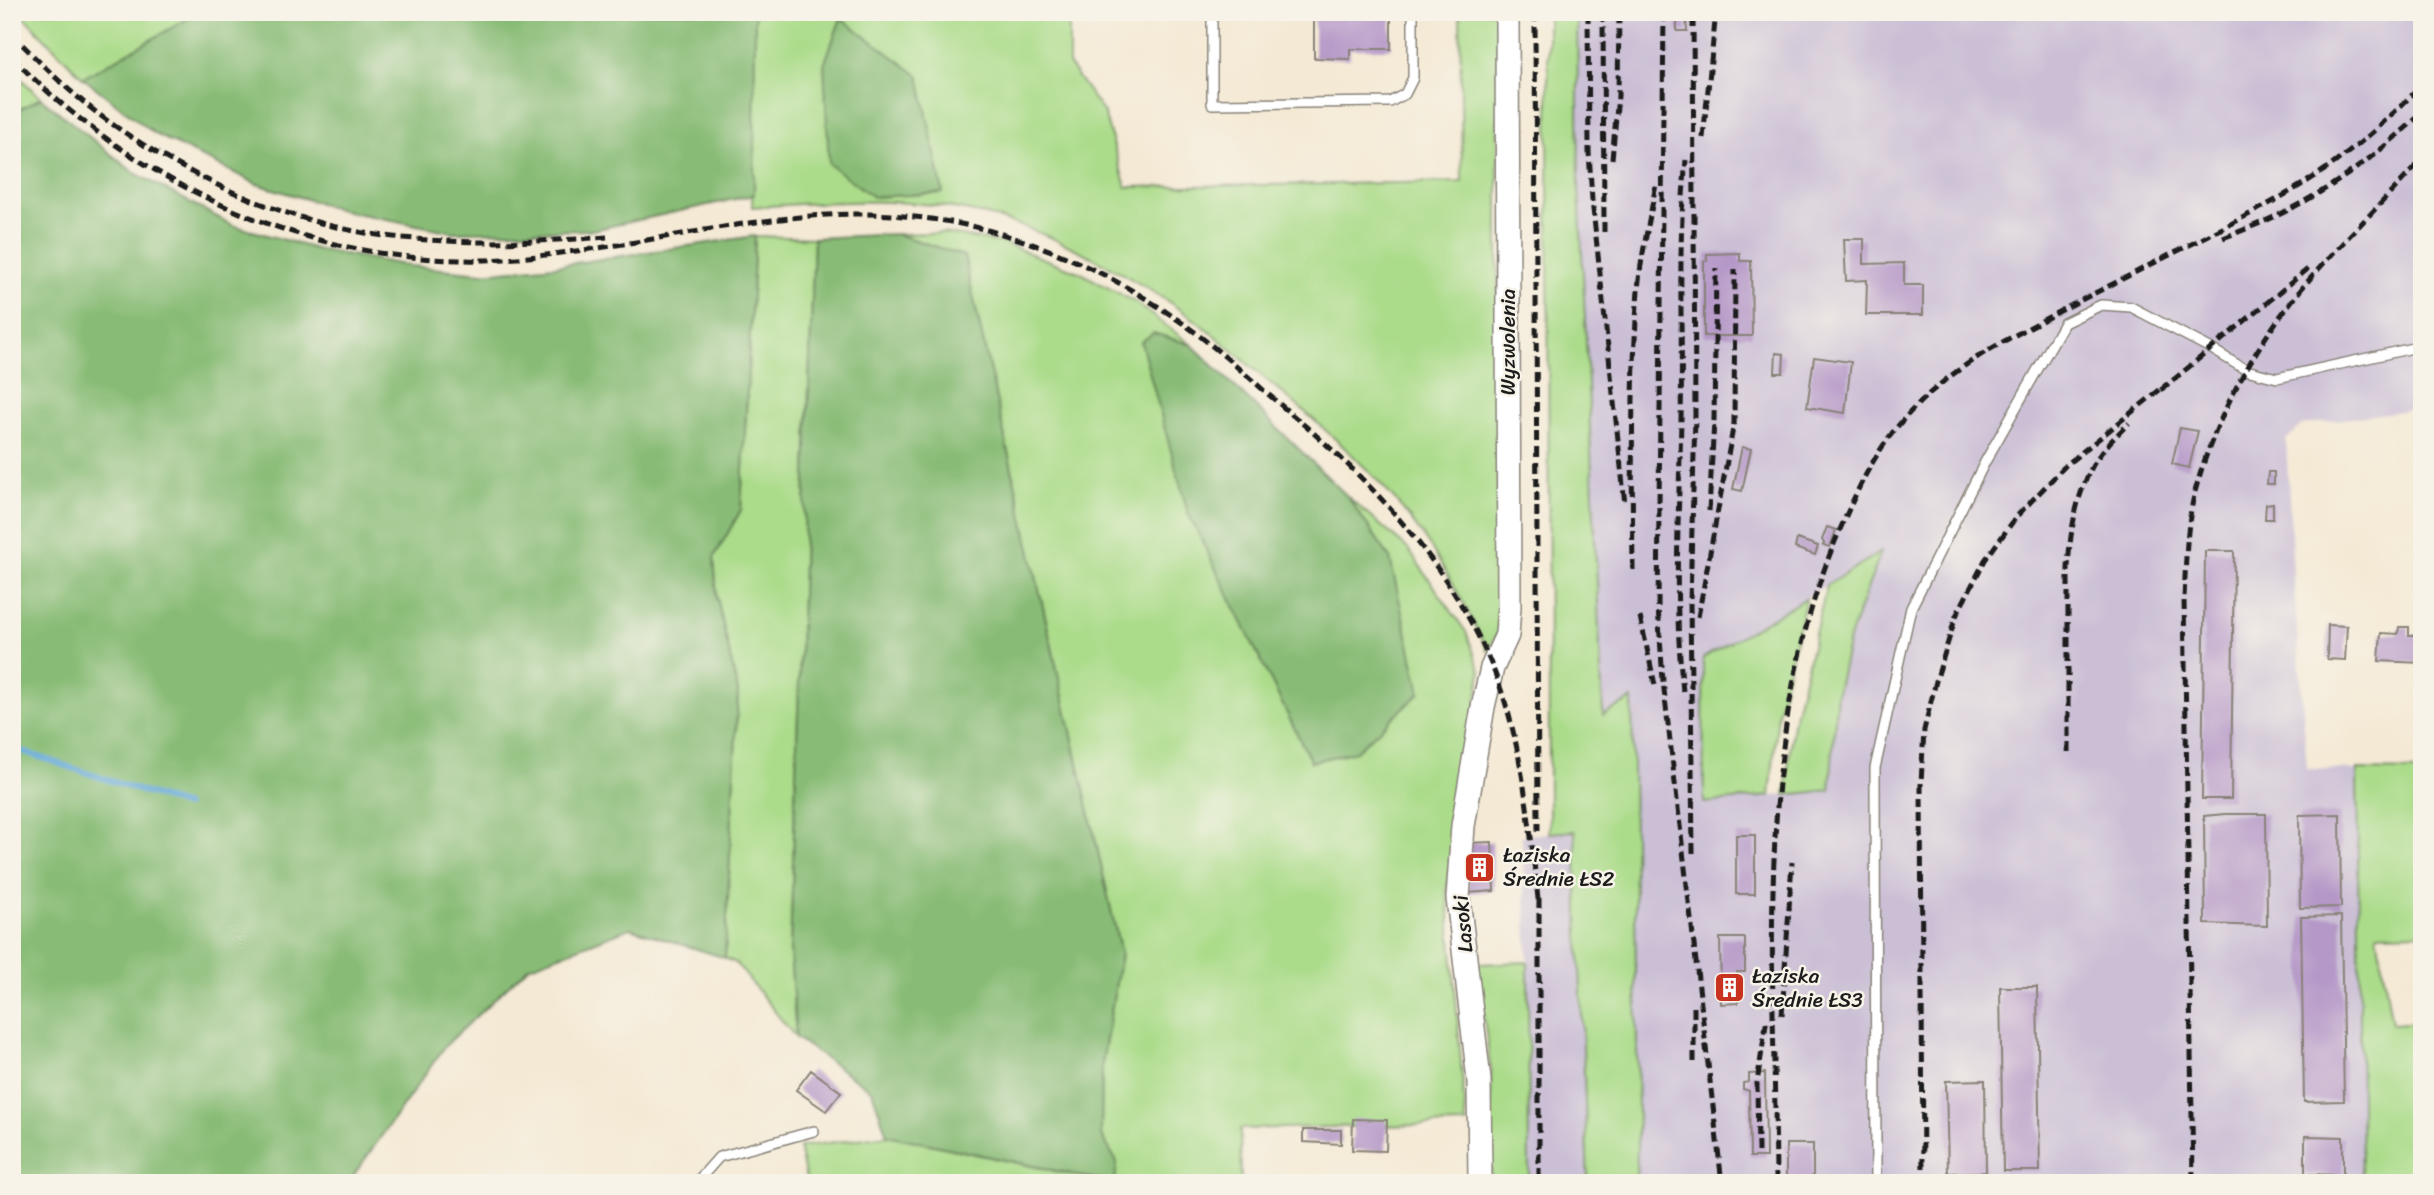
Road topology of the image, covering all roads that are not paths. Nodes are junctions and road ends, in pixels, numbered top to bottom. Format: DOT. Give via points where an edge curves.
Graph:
graph roads {
  1 [pos="1212,12"];
  2 [pos="1413,12"];
  3 [pos="1507,12"];
  4 [pos="2422,346"];
  5 [pos="1492,668"];
  6 [pos="814,1131"];
  7 [pos="696,1183"];
  8 [pos="1480,1183"];
  9 [pos="1877,1183"];
  1 -- 2 [label="lane" via="1212,104 1390,102 1405,94 1413,78"];
  3 -- 5 [label="street, Wyzwolenia" via="1509,606 1507,635"];
  4 -- 9 [label="lane" via="2277,378 2245,370 2131,307 2101,304 2064,323 1910,608 1875,768"];
  5 -- 8 [label="street, Lasoki" via="1463,826 1458,898 1479,1080"];
  6 -- 7 [label="lane" via="719,1157"];
}
